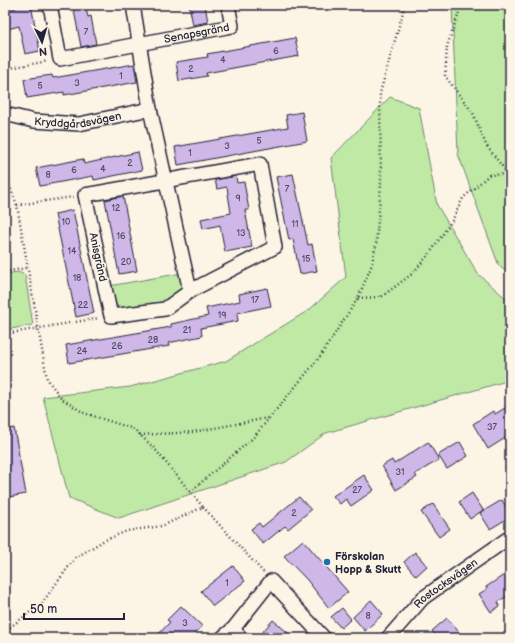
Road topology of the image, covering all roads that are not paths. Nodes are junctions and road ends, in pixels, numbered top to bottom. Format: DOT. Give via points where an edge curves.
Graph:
graph roads {
  1 [pos="50,5"];
  2 [pos="133,5"];
  3 [pos="228,5"];
  4 [pos="140,44"];
  5 [pos="150,109"];
  6 [pos="5,114"];
  7 [pos="166,181"];
  8 [pos="190,291"];
  9 [pos="510,537"];
  10 [pos="237,633"];
  11 [pos="222,638"];
  12 [pos="324,638"];
  13 [pos="388,638"];
  1 -- 4 [label="street, Senapsgränd" via="60,59"];
  2 -- 4 [label="street"];
  3 -- 4 [label="street, Senapsgränd" via="232,26"];
  4 -- 5 [label="street"];
  5 -- 6 [label="street, Kryddgårdsvägen" via="79,124 34,121"];
  5 -- 7 [label="street"];
  7 -- 8 [label="street"];
  7 -- 8 [label="street" via="260,164 275,247"];
  7 -- 8 [label="street, Anisgränd" via="85,195 111,316 165,309"];
  9 -- 13 [label="street, Rostocksvägen" via="423,598"];
  10 -- 11 [label="street"];
  10 -- 12 [label="street" via="272,581"];
}
